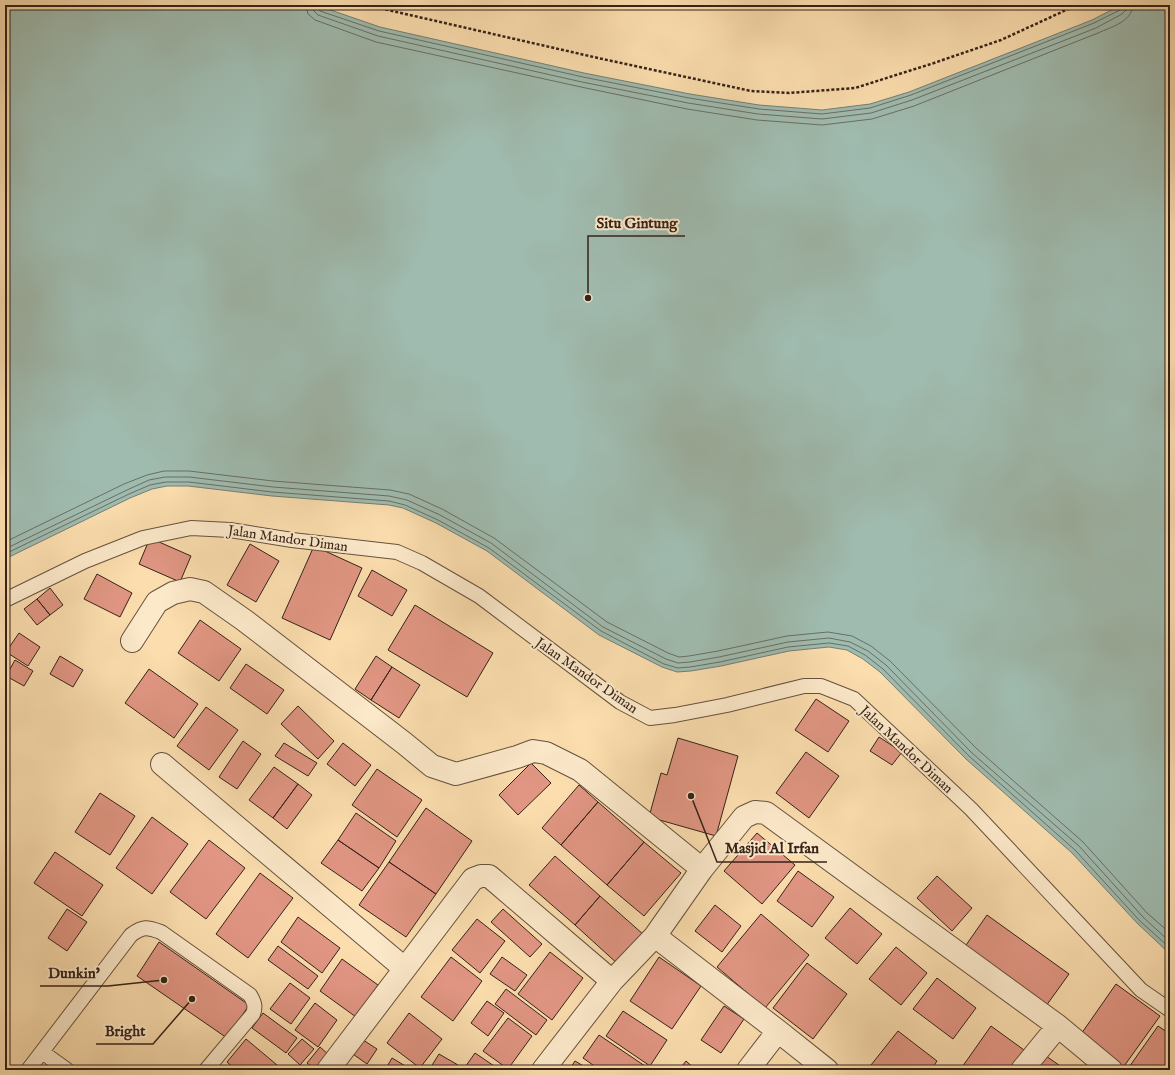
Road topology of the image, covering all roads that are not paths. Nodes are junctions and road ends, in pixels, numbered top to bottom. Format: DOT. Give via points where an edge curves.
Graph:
graph roads {
  1 [pos="5,600"];
  2 [pos="132,641"];
  3 [pos="162,764"];
  4 [pos="702,869"];
  5 [pos="654,936"];
  6 [pos="404,968"];
  7 [pos="612,981"];
  8 [pos="1170,1010"];
  9 [pos="1058,1026"];
  10 [pos="778,1031"];
  11 [pos="42,1052"];
  12 [pos="28,1070"];
  13 [pos="67,1070"];
  14 [pos="206,1070"];
  15 [pos="328,1070"];
  16 [pos="543,1070"];
  17 [pos="748,1070"];
  18 [pos="827,1070"];
  19 [pos="1022,1070"];
  20 [pos="1111,1070"];
  1 -- 8 [label="lane, Jalan Mandor Diman" via="85,561 143,538 191,528 230,530 398,552 479,596 620,702 650,718 727,705 804,686 821,686 854,699 971,809 1141,990"];
  2 -- 4 [label="street" via="157,602 173,593 190,589 204,592 244,620 432,766 456,774 533,752 546,753 580,770"];
  3 -- 6 [label="street"];
  4 -- 5 [label="street"];
  4 -- 9 [label="street" via="744,817 755,812 766,813"];
  5 -- 7 [label="street"];
  5 -- 10 [label="street"];
  6 -- 7 [label="street" via="473,879 489,876"];
  6 -- 15 [label="street"];
  7 -- 16 [label="street"];
  9 -- 19 [label="street"];
  9 -- 20 [label="street"];
  10 -- 17 [label="street"];
  10 -- 18 [label="street"];
  11 -- 12 [label="lane"];
  11 -- 13 [label="lane"];
  11 -- 14 [label="lane" via="131,934 139,929 150,928 161,932 250,996 254,1002 253,1014"];
}
